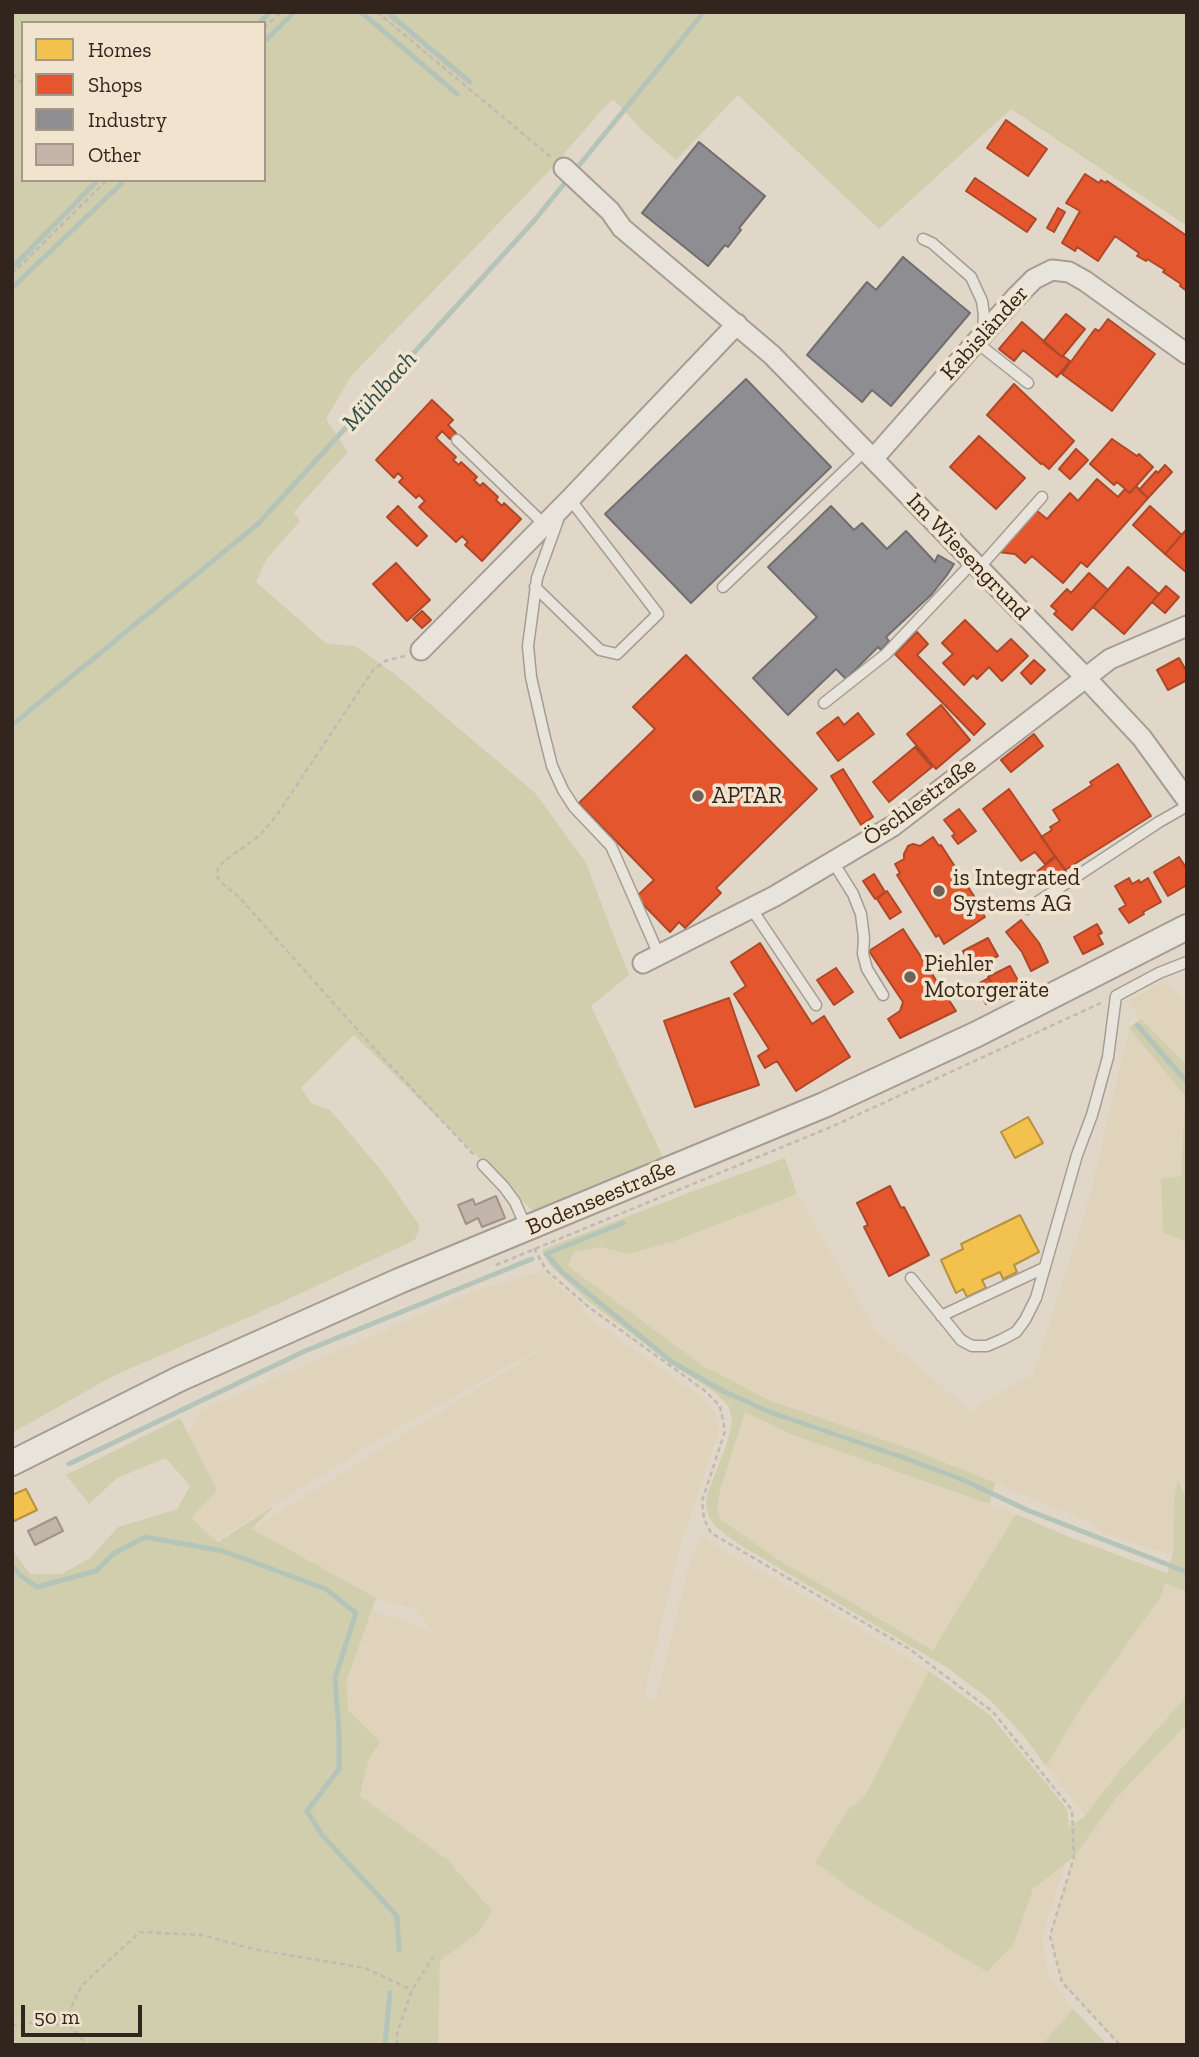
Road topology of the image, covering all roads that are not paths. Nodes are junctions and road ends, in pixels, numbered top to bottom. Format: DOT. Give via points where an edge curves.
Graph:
graph roads {
  1 [pos="569,173"];
  2 [pos="923,239"];
  3 [pos="737,324"];
  4 [pos="980,338"];
  5 [pos="1187,354"];
  6 [pos="1028,383"];
  7 [pos="457,440"];
  8 [pos="869,455"];
  9 [pos="1042,497"];
  10 [pos="570,499"];
  11 [pos="545,525"];
  12 [pos="976,565"];
  13 [pos="535,587"];
  14 [pos="723,587"];
  15 [pos="1187,626"];
  16 [pos="421,650"];
  17 [pos="1085,677"];
  18 [pos="824,703"];
  19 [pos="1187,800"];
  20 [pos="1187,806"];
  21 [pos="833,862"];
  22 [pos="751,908"];
  23 [pos="1027,909"];
  24 [pos="1187,927"];
  25 [pos="651,959"];
  26 [pos="1187,962"];
  27 [pos="883,995"];
  28 [pos="816,1005"];
  29 [pos="483,1164"];
  30 [pos="530,1239"];
  31 [pos="1044,1268"];
  32 [pos="911,1278"];
  33 [pos="941,1316"];
  34 [pos="12,1463"];
  1 -- 3 [label="street, Im Wiesengrund" via="622,228"];
  2 -- 4 [label="lane" via="971,277 982,301"];
  3 -- 8 [label="street, Im Wiesengrund"];
  3 -- 10 [label="street"];
  4 -- 5 [label="street, Kabisländer" via="1034,279 1052,270 1085,281"];
  4 -- 6 [label="lane"];
  4 -- 8 [label="street, Kabisländer"];
  7 -- 11 [label="lane"];
  8 -- 12 [label="street, Im Wiesengrund"];
  8 -- 14 [label="lane"];
  9 -- 12 [label="lane"];
  10 -- 11 [label="street"];
  10 -- 13 [label="lane" via="547,544"];
  10 -- 13 [label="lane" via="658,614 617,654 600,650"];
  11 -- 16 [label="street"];
  12 -- 17 [label="street, Im Wiesengrund"];
  12 -- 18 [label="lane" via="886,654"];
  13 -- 25 [label="lane" via="528,646 552,766 574,807 611,846"];
  15 -- 17 [label="street, Öschlestraße" via="1110,659"];
  17 -- 19 [label="street, Im Wiesengrund" via="1142,738"];
  17 -- 21 [label="street, Öschlestraße" via="893,826"];
  20 -- 23 [label="lane"];
  21 -- 22 [label="street, Öschlestraße"];
  21 -- 27 [label="lane" via="861,914 867,969"];
  22 -- 25 [label="street, Öschlestraße"];
  22 -- 28 [label="lane"];
  24 -- 30 [label="street, Bodenseestraße" via="977,1034"];
  26 -- 31 [label="lane" via="1116,996 1108,1057"];
  29 -- 30 [label="lane" via="515,1202"];
  30 -- 34 [label="street, Bodenseestraße" via="399,1281 179,1379"];
  31 -- 33 [label="lane"];
  31 -- 33 [label="lane" via="1025,1320 1003,1339 972,1346"];
  32 -- 33 [label="lane"];
}
